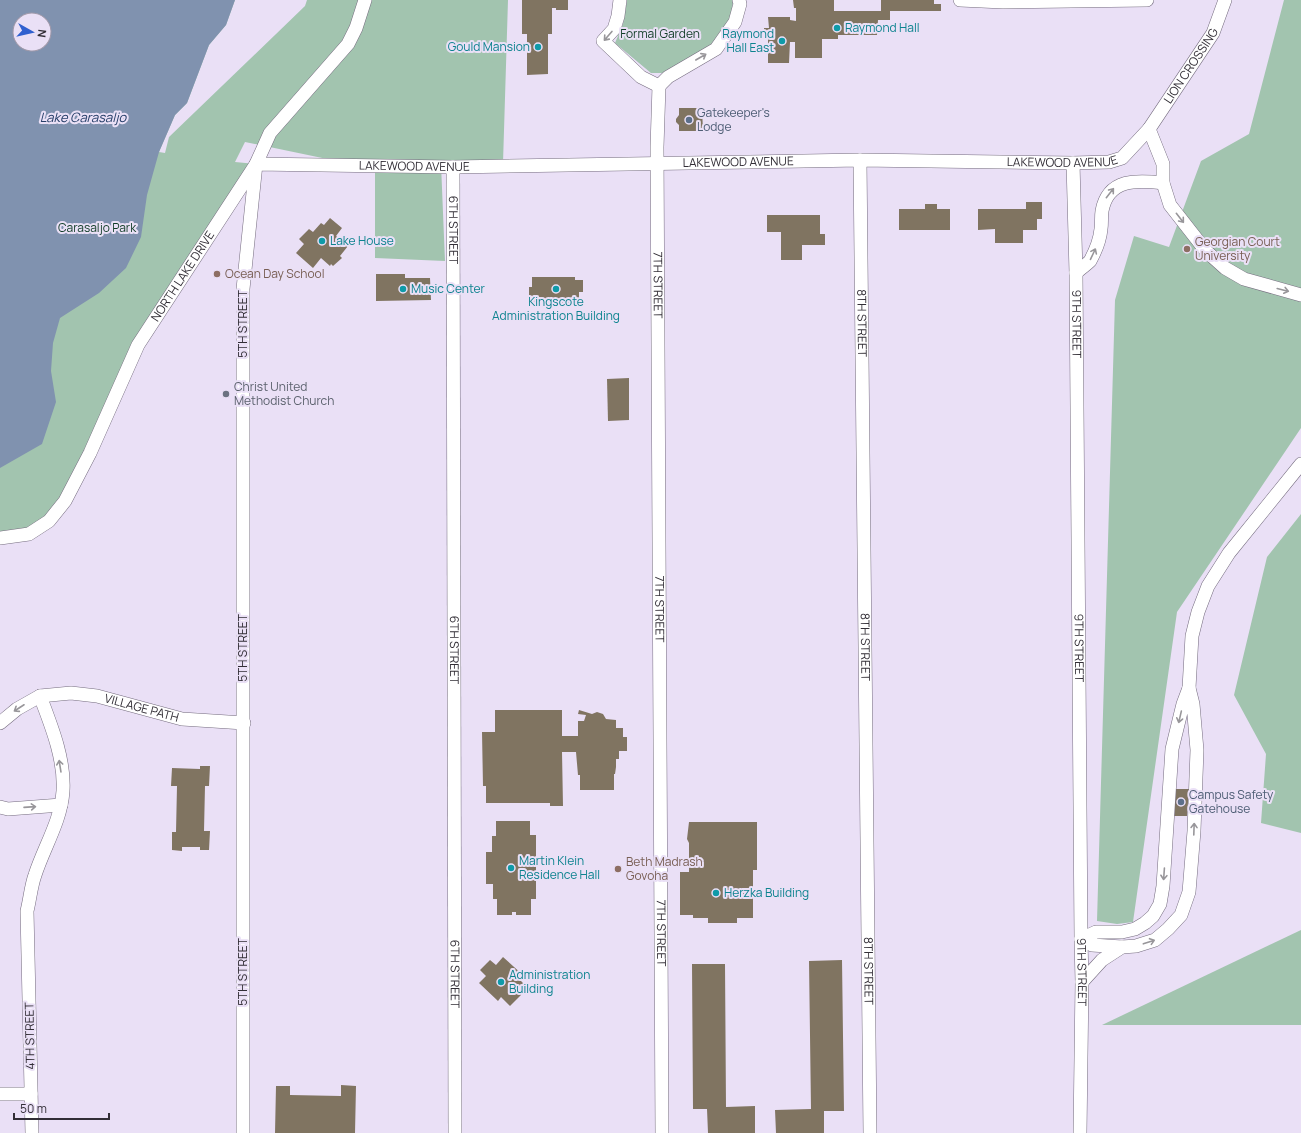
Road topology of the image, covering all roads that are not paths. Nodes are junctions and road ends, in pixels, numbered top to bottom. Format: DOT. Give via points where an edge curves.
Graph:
graph roads {
  1 [pos="365,0"];
  2 [pos="620,0"];
  3 [pos="739,0"];
  4 [pos="960,0"];
  5 [pos="1147,0"];
  6 [pos="1225,0"];
  7 [pos="986,1"];
  8 [pos="659,86"];
  9 [pos="1149,129"];
  10 [pos="860,160"];
  11 [pos="658,163"];
  12 [pos="1073,163"];
  13 [pos="256,164"];
  14 [pos="453,167"];
  15 [pos="1163,183"];
  16 [pos="1076,273"];
  17 [pos="1301,295"];
  18 [pos="1301,464"];
  19 [pos="0,538"];
  20 [pos="1189,688"];
  21 [pos="40,696"];
  22 [pos="0,723"];
  23 [pos="244,723"];
  24 [pos="61,805"];
  25 [pos="0,807"];
  26 [pos="1081,939"];
  27 [pos="1122,947"];
  28 [pos="1082,982"];
  29 [pos="0,1094"];
  30 [pos="31,1094"];
  31 [pos="32,1133"];
  32 [pos="243,1133"];
  33 [pos="455,1133"];
  34 [pos="662,1133"];
  35 [pos="870,1133"];
  36 [pos="1080,1133"];
  1 -- 13 [label="street, NORTH LAKE DRIVE" via="348,44 270,133"];
  2 -- 8 [label="street, one-way" via="614,29 603,41 641,78"];
  8 -- 3 [label="street, one-way" via="668,77 716,49 734,22"];
  4 -- 7 [label="street"];
  5 -- 7 [label="street"];
  6 -- 9 [label="street, LION CROSSING" via="1214,33"];
  8 -- 11 [label="street, 7TH STREET"];
  9 -- 12 [label="street, LAKEWOOD AVENUE" via="1122,158 1109,162"];
  9 -- 15 [label="street" via="1163,164"];
  10 -- 11 [label="street, LAKEWOOD AVENUE"];
  10 -- 12 [label="street, LAKEWOOD AVENUE"];
  10 -- 35 [label="street, 8TH STREET"];
  11 -- 14 [label="street, LAKEWOOD AVENUE"];
  11 -- 34 [label="street, 7TH STREET"];
  12 -- 16 [label="street, 9TH STREET"];
  13 -- 14 [label="street, LAKEWOOD AVENUE"];
  13 -- 19 [label="street, NORTH LAKE DRIVE" via="138,345 90,453 65,501 49,521 29,534"];
  13 -- 23 [label="street, 5TH STREET" via="243,289"];
  14 -- 33 [label="street, 6TH STREET"];
  16 -- 15 [label="street, one-way" via="1089,261 1098,242 1102,210 1106,197 1114,187 1145,181"];
  15 -- 17 [label="street, one-way" via="1170,205 1206,251 1225,268 1244,279"];
  16 -- 26 [label="street, 9TH STREET"];
  18 -- 20 [label="street" via="1229,554 1208,586 1192,636"];
  20 -- 26 [label="street, one-way" via="1172,749 1160,904 1153,916 1135,929 1096,932"];
  27 -- 20 [label="street, one-way" via="1155,940 1181,915 1189,892 1197,750"];
  21 -- 22 [label="street, VILLAGE PATH, one-way" via="17,709"];
  21 -- 23 [label="street, VILLAGE PATH" via="71,693 97,696 182,719"];
  24 -- 21 [label="street, one-way" via="63,790 58,754"];
  23 -- 32 [label="street, 5TH STREET"];
  25 -- 24 [label="street, one-way" via="8,809"];
  24 -- 30 [label="street, 4TH STREET" via="55,828 35,876 27,911"];
  26 -- 27 [label="street" via="1092,945"];
  26 -- 28 [label="street, 9TH STREET"];
  27 -- 28 [label="street" via="1102,960"];
  28 -- 36 [label="street, 9TH STREET"];
  29 -- 30 [label="street"];
  30 -- 31 [label="street, 4TH STREET"];
}
